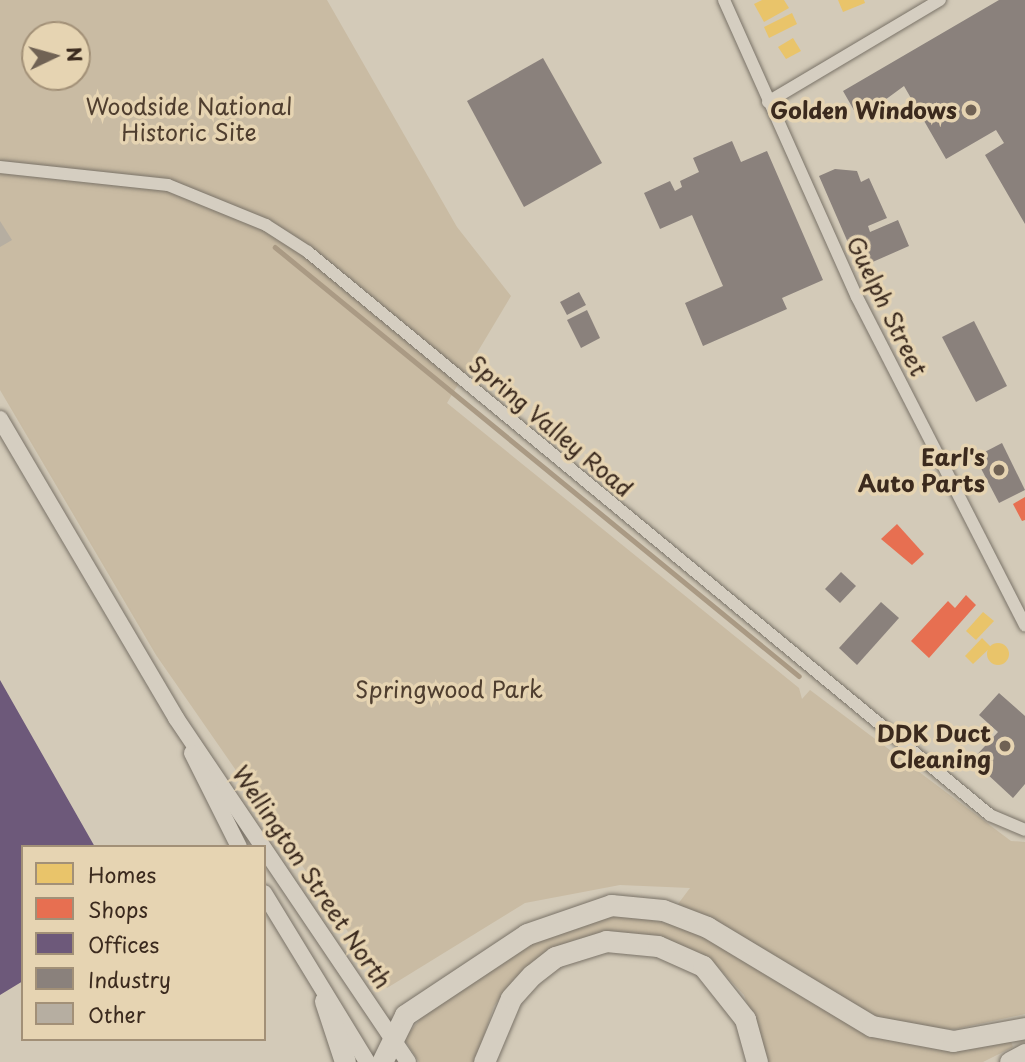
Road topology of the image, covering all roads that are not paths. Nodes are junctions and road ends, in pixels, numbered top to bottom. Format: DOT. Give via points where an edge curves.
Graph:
graph roads {
  1 [pos="724,0"];
  2 [pos="940,0"];
  3 [pos="768,102"];
  4 [pos="0,167"];
  5 [pos="0,419"];
  6 [pos="1025,625"];
  7 [pos="176,718"];
  8 [pos="1025,830"];
  9 [pos="238,845"];
  10 [pos="262,845"];
  11 [pos="266,851"];
  12 [pos="266,897"];
  13 [pos="325,1001"];
  14 [pos="1025,1028"];
  15 [pos="391,1035"];
  16 [pos="1025,1054"];
  17 [pos="345,1062"];
  18 [pos="367,1062"];
  19 [pos="382,1062"];
  20 [pos="408,1062"];
  21 [pos="484,1062"];
  22 [pos="757,1062"];
  23 [pos="1010,1062"];
  1 -- 3 [label="street, Guelph Street"];
  2 -- 3 [label="street"];
  3 -- 6 [label="street, Guelph Street" via="857,297"];
  4 -- 8 [label="street, Spring Valley Road" via="177,187 266,225 990,815"];
  5 -- 7 [label="street, Wellington Street North"];
  7 -- 9 [label="street, Wellington Street North"];
  7 -- 10 [label="street, Wellington Street North"];
  11 -- 15 [label="street, Wellington Street North"];
  12 -- 13 [label="street"];
  13 -- 17 [label="highway"];
  13 -- 18 [label="street"];
  14 -- 15 [label="highway" via="953,1041 882,1029 707,927 663,910 611,905 527,934 405,1015"];
  15 -- 19 [label="highway"];
  15 -- 20 [label="street, Wellington Street North"];
  16 -- 23 [label="highway"];
  21 -- 22 [label="highway" via="511,998 533,975 555,957 606,941 658,946 703,966 745,1019"];
}
